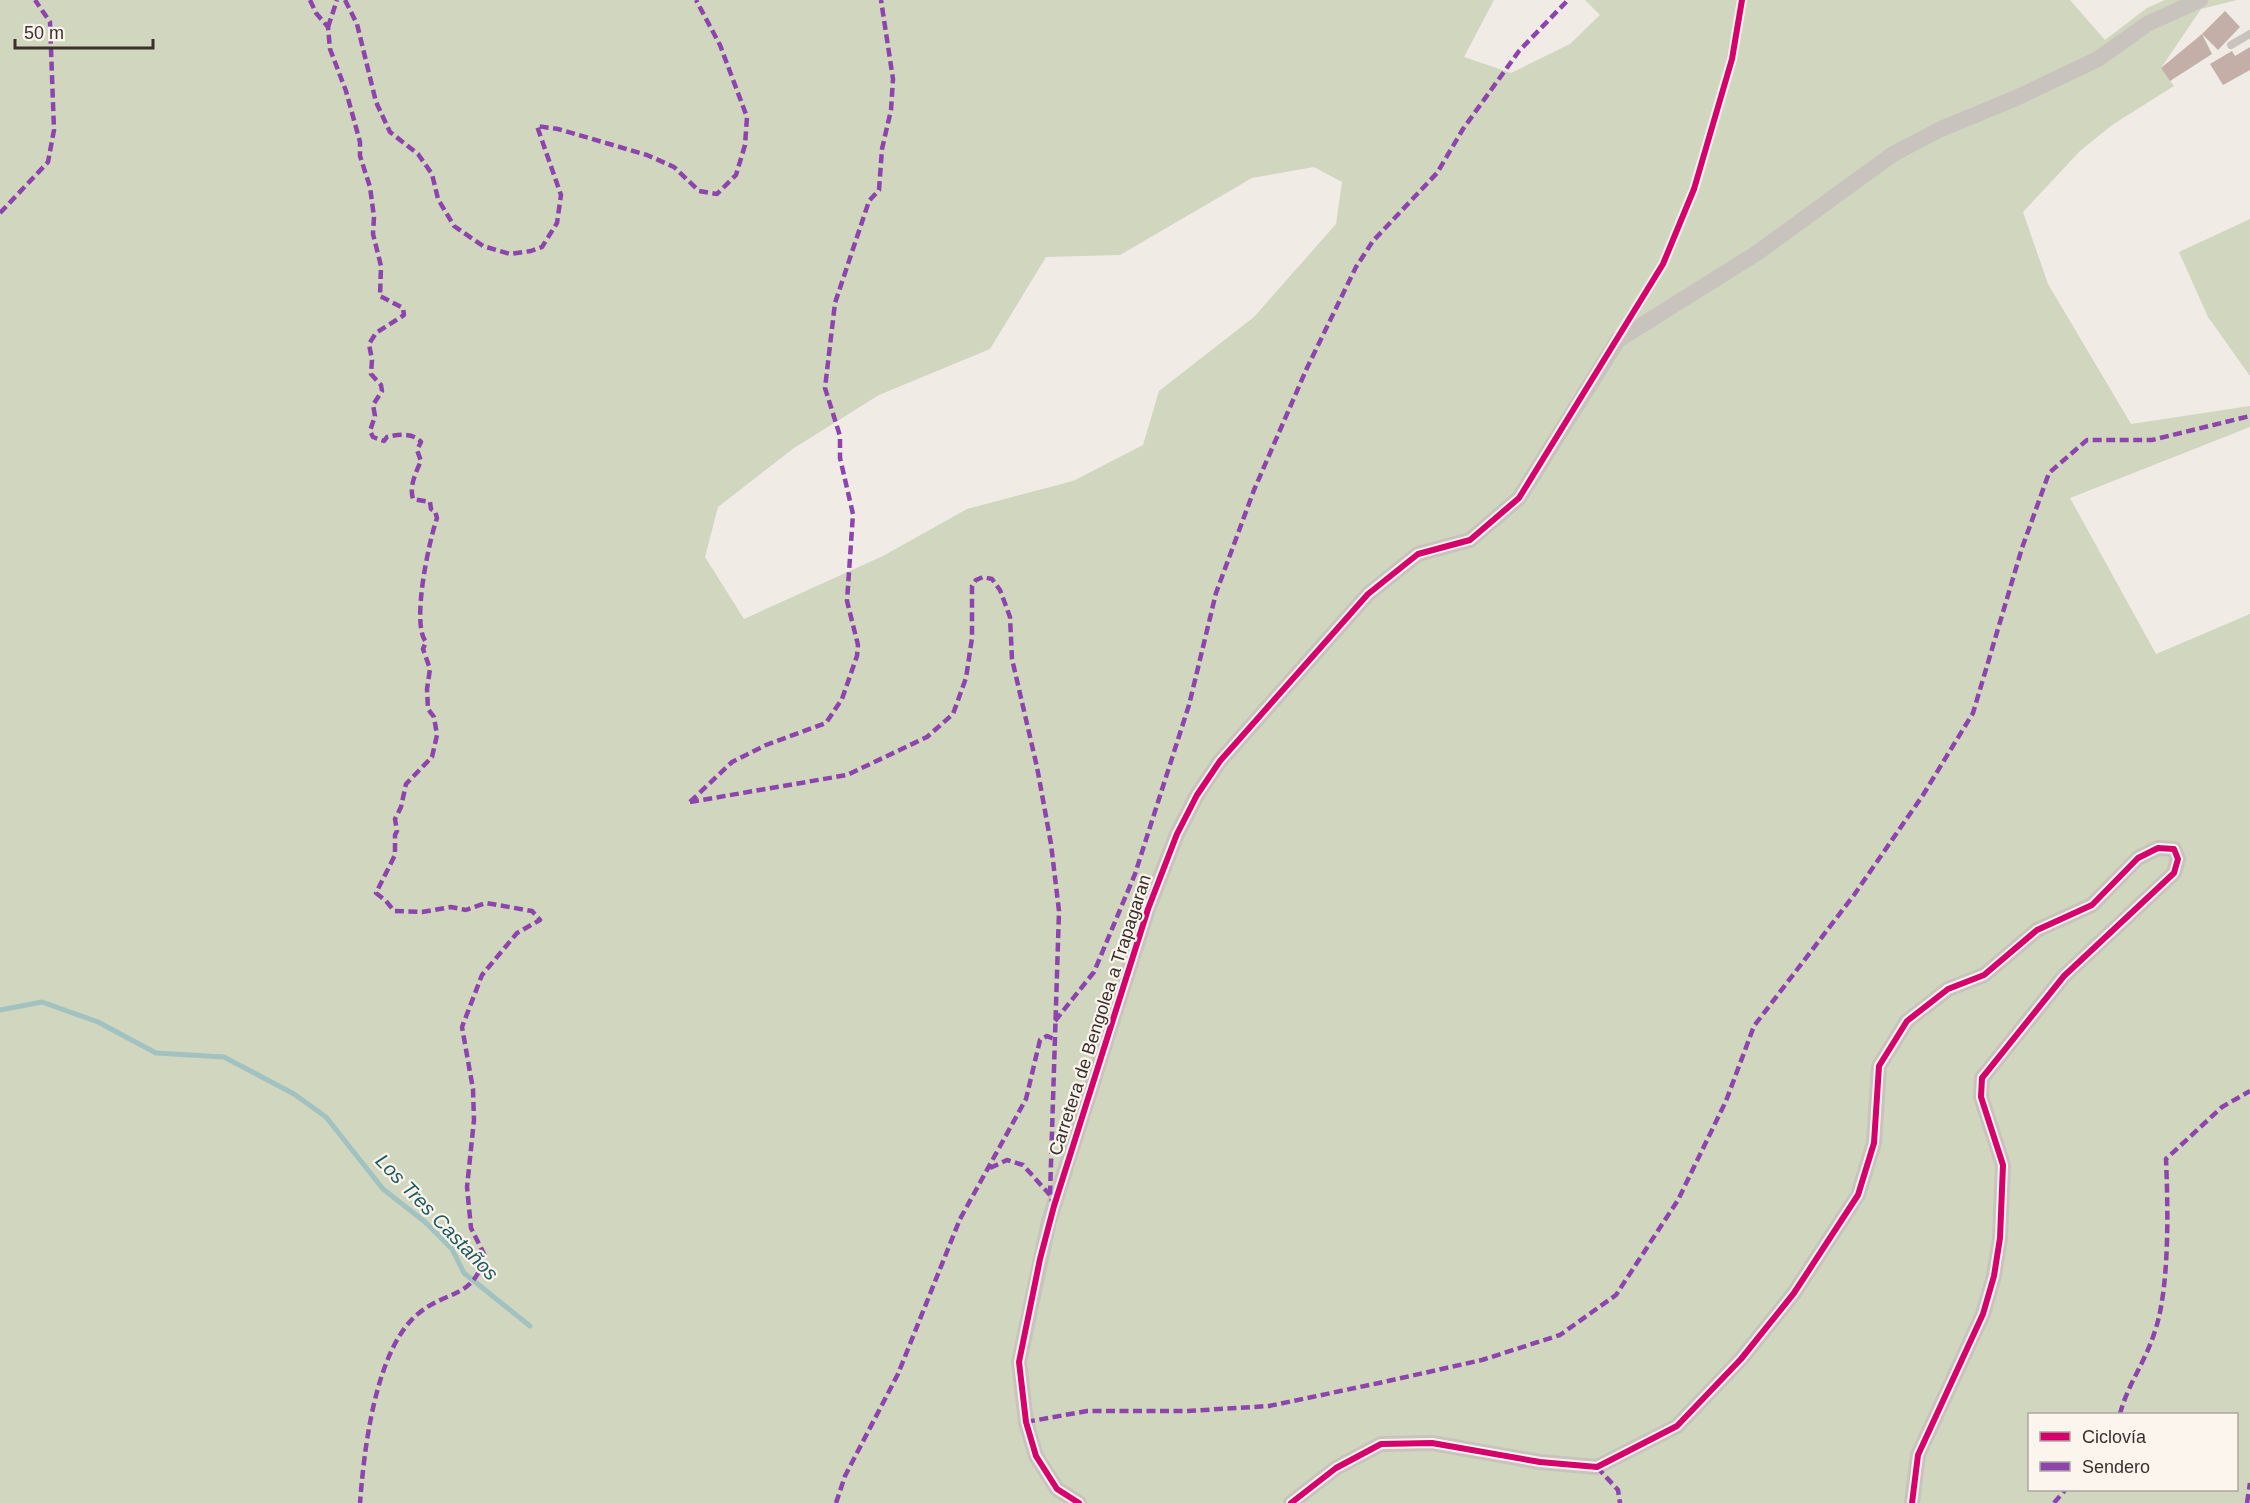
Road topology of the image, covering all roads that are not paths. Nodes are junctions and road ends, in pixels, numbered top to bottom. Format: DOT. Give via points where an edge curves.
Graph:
graph roads {
  1 [pos="1742,0"];
  2 [pos="2200,0"];
  3 [pos="2250,34"];
  4 [pos="2231,45"];
  5 [pos="1618,340"];
  6 [pos="1078,1503"];
  7 [pos="1291,1503"];
  8 [pos="1912,1503"];
  1 -- 5 [label="lane, Carretera de Bengolea a Trapagaran" via="1732,59 1694,189 1663,264"];
  2 -- 5 [label="street" via="2147,24 2098,59 1893,154 1757,254"];
  3 -- 4 [label="lane"];
  5 -- 6 [label="street, Carretera de Bengolea a Trapagaran" via="1519,498 1470,540 1418,554 1368,594 1220,761 1177,834 1148,909 1054,1206 1019,1362 1026,1422 1036,1456 1057,1489"];
  7 -- 8 [label="street" via="1336,1468 1381,1444 1432,1443 1540,1462 1597,1467 1677,1426 1741,1359 1794,1293 1858,1196 1874,1143 1879,1066 1907,1021 1948,989 1984,975 2037,930 2092,905 2138,858 2158,848 2174,849 2178,859 2174,873 2070,970 1982,1077 1981,1097 2003,1165 1994,1276 1983,1314 1918,1455"];
}
